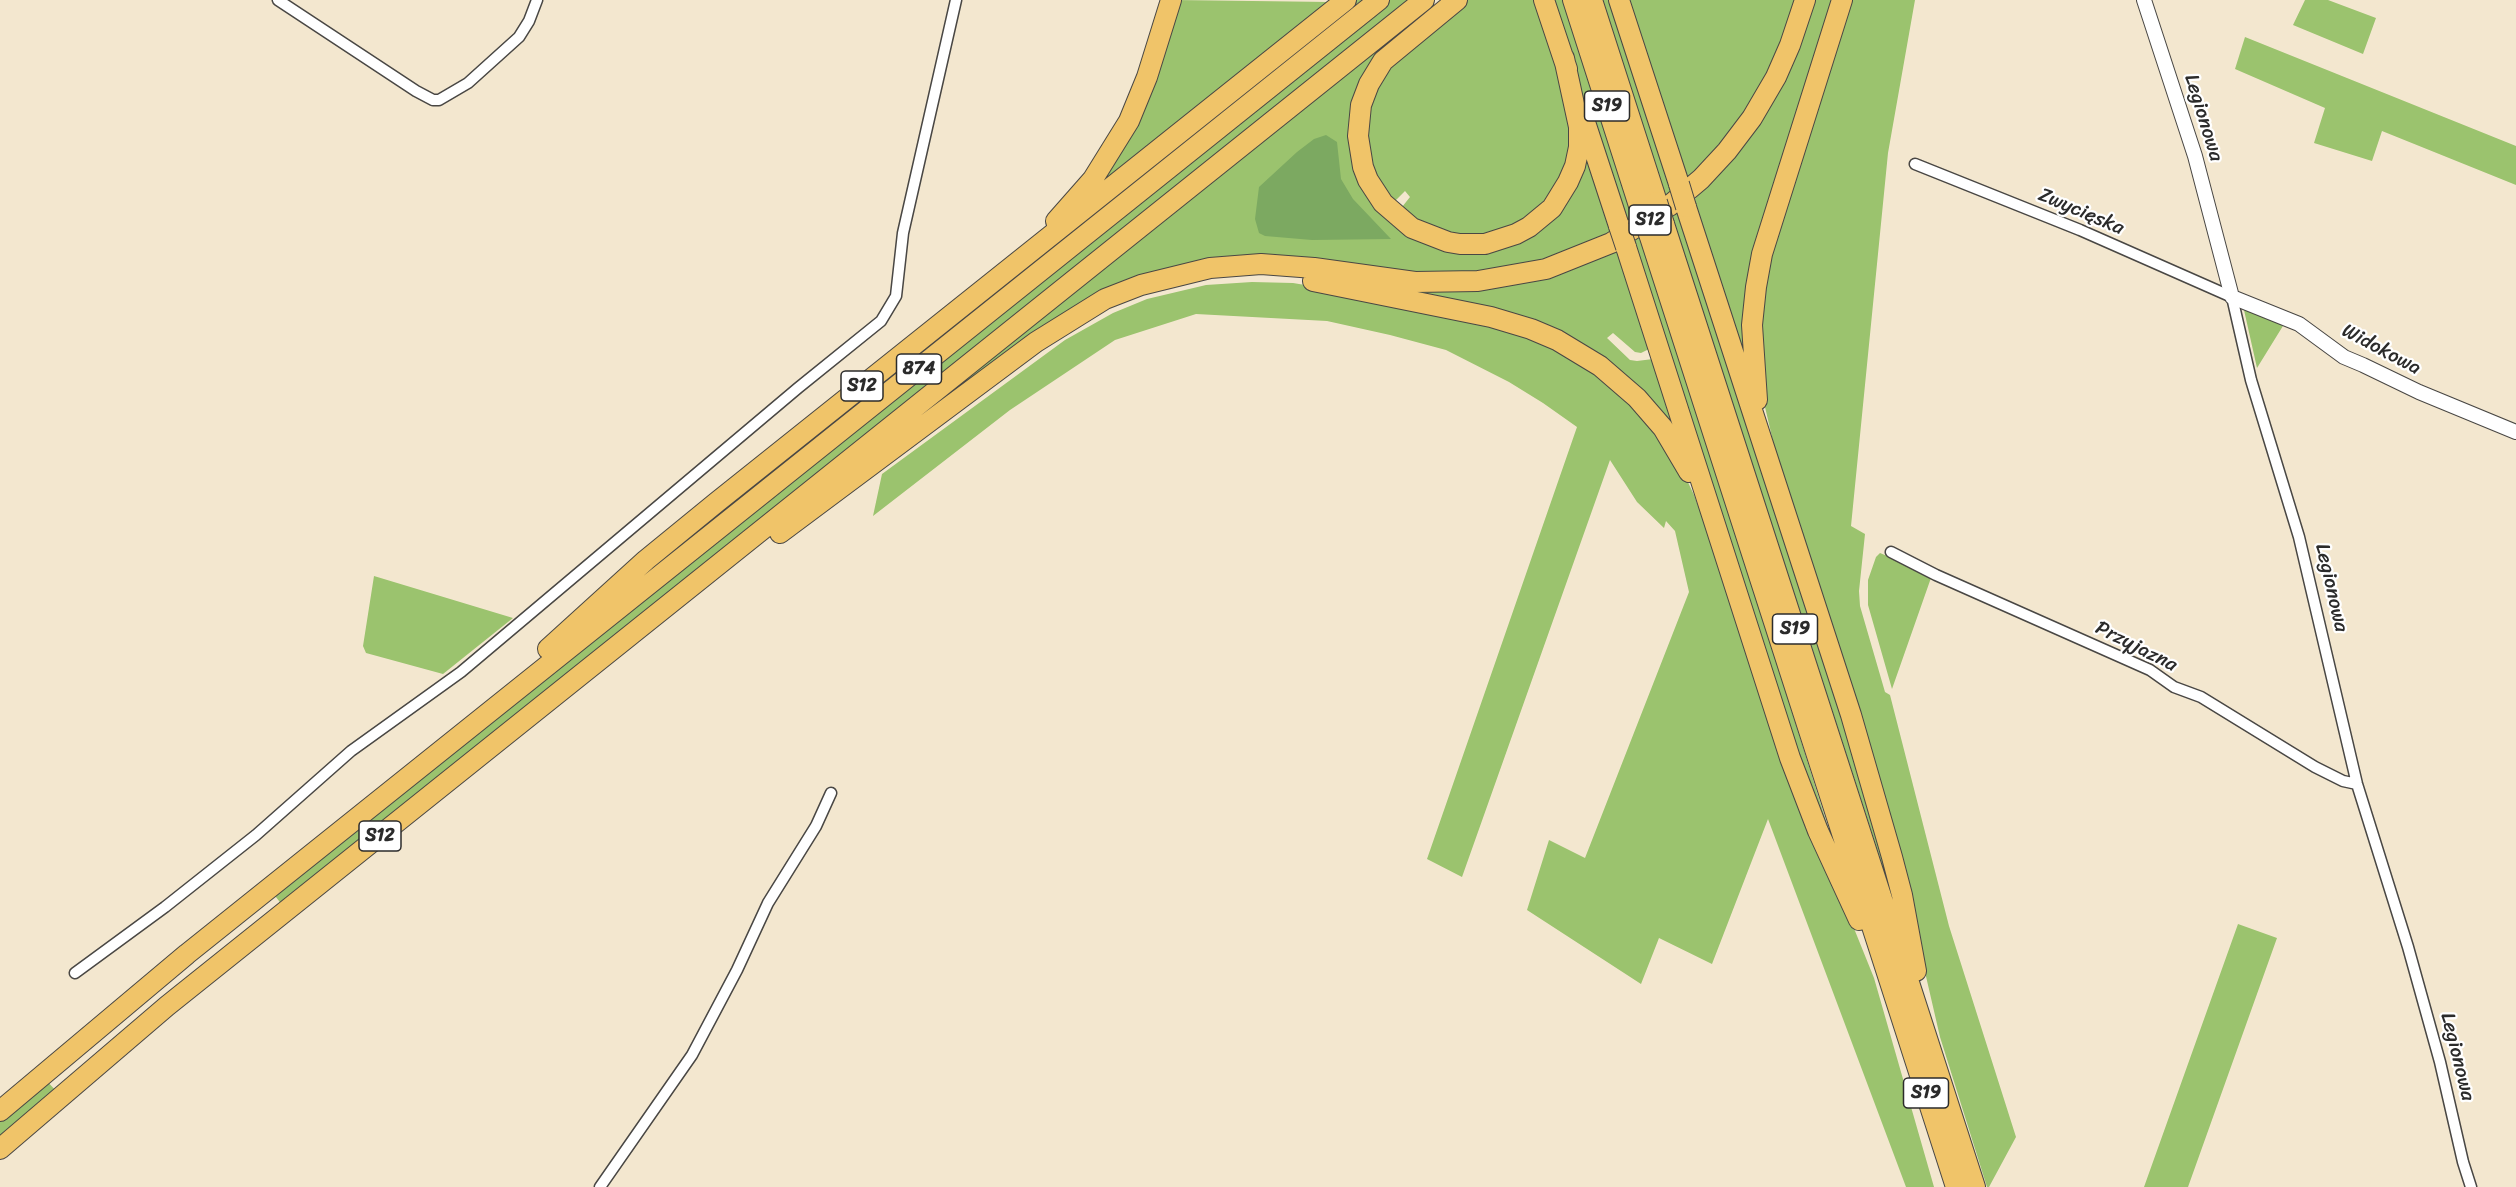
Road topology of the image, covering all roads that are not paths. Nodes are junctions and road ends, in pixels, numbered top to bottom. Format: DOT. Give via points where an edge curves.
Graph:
graph roads {
  1 [pos="278,0"];
  2 [pos="537,0"];
  3 [pos="956,0"];
  4 [pos="1171,0"];
  5 [pos="1346,0"];
  6 [pos="1379,0"];
  7 [pos="1424,0"];
  8 [pos="1457,0"];
  9 [pos="1544,0"];
  10 [pos="1573,0"];
  11 [pos="1592,0"];
  12 [pos="1619,0"];
  13 [pos="1805,0"];
  14 [pos="1842,0"];
  15 [pos="2144,0"];
  16 [pos="1564,58"];
  17 [pos="1915,164"];
  18 [pos="1649,207"];
  19 [pos="1656,229"];
  20 [pos="1007,271"];
  21 [pos="1147,283"];
  22 [pos="2232,297"];
  23 [pos="2516,432"];
  24 [pos="1773,470"];
  25 [pos="1720,537"];
  26 [pos="1891,552"];
  27 [pos="646,623"];
  28 [pos="458,736"];
  29 [pos="2357,784"];
  30 [pos="831,793"];
  31 [pos="75,973"];
  32 [pos="1895,999"];
  33 [pos="1925,1033"];
  34 [pos="0,1111"];
  35 [pos="0,1149"];
  36 [pos="600,1187"];
  37 [pos="1956,1187"];
  38 [pos="1975,1187"];
  39 [pos="2471,1187"];
  1 -- 2 [label="street" via="433,100 447,97 494,62 519,37"];
  3 -- 31 [label="street" via="903,233 896,296 881,321 461,672 351,751 256,835"];
  4 -- 20 [label="highway, S12" via="1147,77 1118,141 1080,194"];
  5 -- 20 [label="highway"];
  6 -- 28 [label="highway, 874"];
  7 -- 27 [label="highway, 874"];
  8 -- 16 [label="highway" via="1383,62 1369,84 1360,113 1360,152 1368,180 1383,203 1412,228 1448,242 1485,244 1516,234 1552,208 1569,182 1579,147 1579,127"];
  9 -- 16 [label="highway"];
  10 -- 18 [label="highway, S19"];
  11 -- 18 [label="highway, S19"];
  12 -- 24 [label="highway, bridge"];
  13 -- 21 [label="highway, S12" via="1776,77 1752,118 1720,160 1650,220 1581,257 1514,276 1456,283 1261,264 1210,268"];
  14 -- 24 [label="highway" via="1768,232 1756,287 1752,344 1756,390"];
  15 -- 22 [label="street, Legionowa" via="2195,156"];
  16 -- 25 [label="highway, bridge"];
  17 -- 22 [label="street, Zwycięska"];
  18 -- 19 [label="highway, S19, bridge"];
  19 -- 32 [label="highway, S19"];
  19 -- 33 [label="highway, S19"];
  20 -- 28 [label="highway, S12" via="646,560 524,670"];
  21 -- 25 [label="highway" via="1210,276 1284,276 1491,317 1544,334 1600,366 1646,407 1683,460"];
  21 -- 27 [label="highway" via="1106,299 1059,326 685,604"];
  22 -- 23 [label="street, Widokowa" via="2299,324 2344,357"];
  22 -- 29 [label="street, Legionowa" via="2259,410 2299,537"];
  24 -- 33 [label="highway" via="1892,857 1911,941"];
  25 -- 32 [label="highway" via="1806,801"];
  26 -- 29 [label="street, Przyjazna" via="2150,670 2315,767"];
  27 -- 35 [label="highway, S12" via="176,999"];
  28 -- 34 [label="highway, S12" via="163,973"];
  29 -- 39 [label="street, Legionowa" via="2408,947"];
  30 -- 36 [label="street" via="816,826 768,903 692,1055"];
  32 -- 37 [label="highway, S19"];
  33 -- 38 [label="highway, S19"];
}
